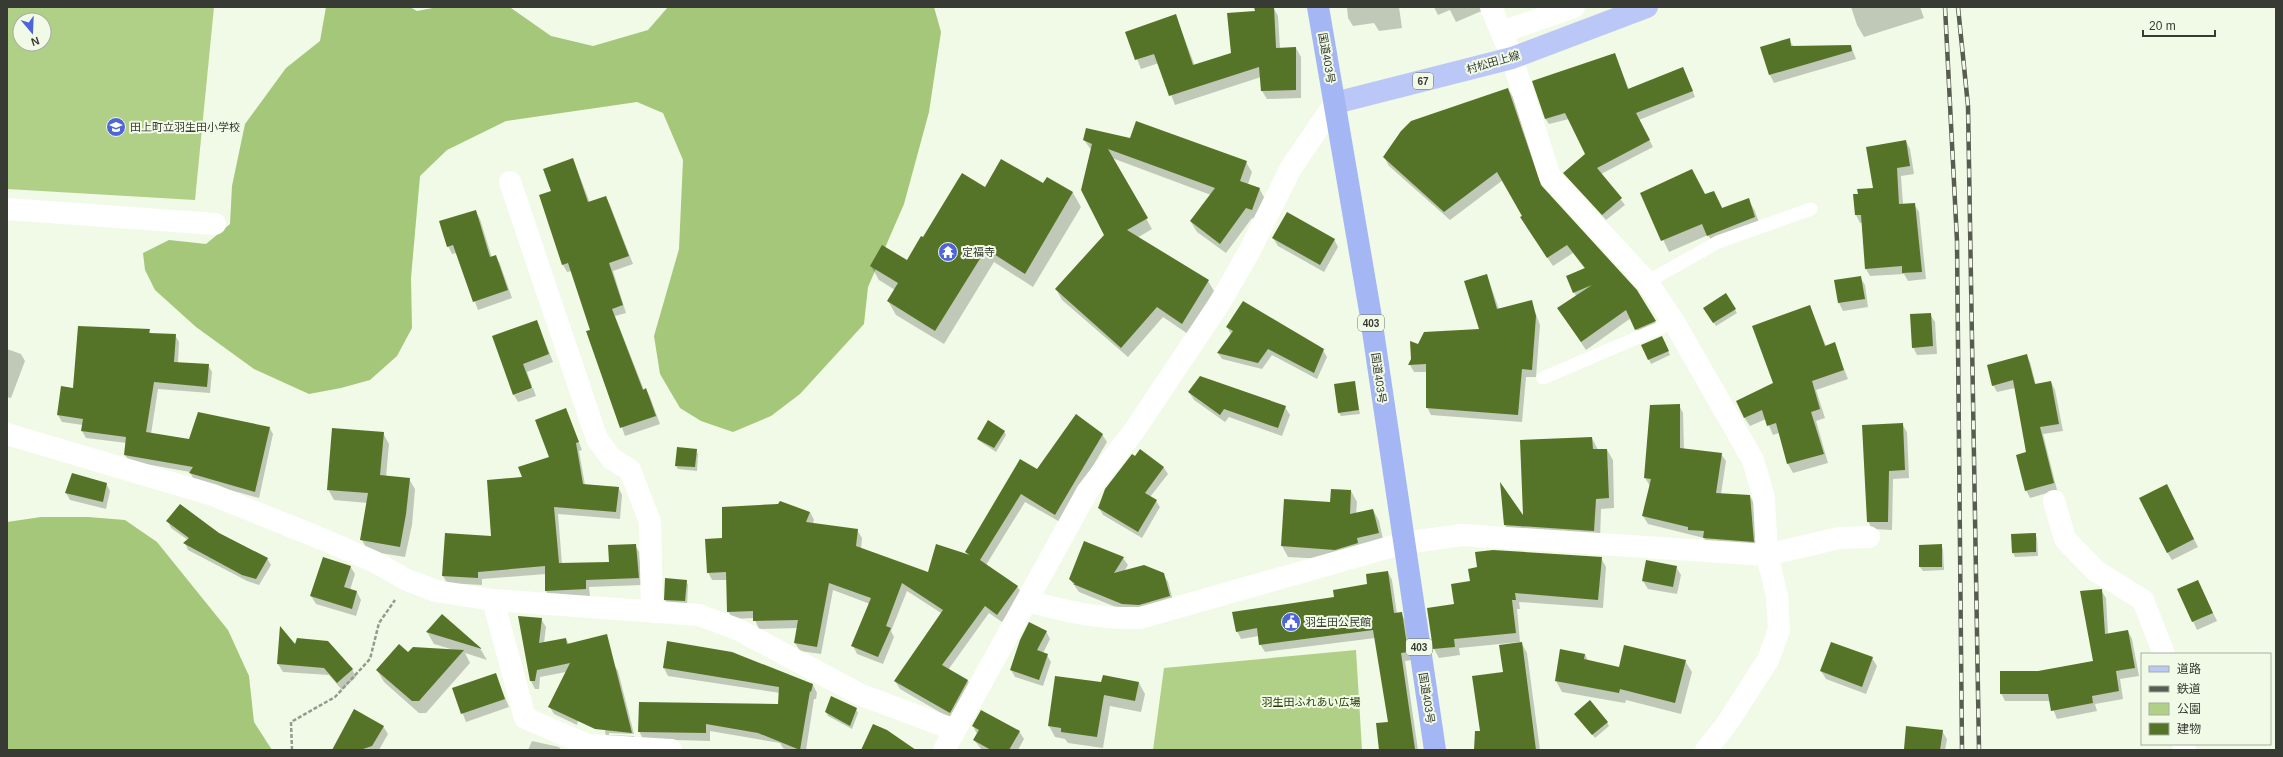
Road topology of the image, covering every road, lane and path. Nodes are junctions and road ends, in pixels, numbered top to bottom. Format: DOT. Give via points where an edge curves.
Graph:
graph roads {
  1 [pos="1318,7"];
  2 [pos="1491,7"];
  3 [pos="1574,7"];
  4 [pos="1647,7"];
  5 [pos="1502,32"];
  6 [pos="1512,58"];
  7 [pos="1335,103"];
  8 [pos="510,182"];
  9 [pos="7,209"];
  10 [pos="1811,209"];
  11 [pos="215,224"];
  12 [pos="1647,282"];
  13 [pos="1674,322"];
  14 [pos="1543,378"];
  15 [pos="7,434"];
  16 [pos="2054,501"];
  17 [pos="1869,537"];
  18 [pos="1404,543"];
  19 [pos="1767,555"];
  20 [pos="407,580"];
  21 [pos="493,600"];
  22 [pos="1028,601"];
  23 [pos="652,612"];
  24 [pos="2164,653"];
  25 [pos="955,730"];
  26 [pos="292,750"];
  27 [pos="671,750"];
  28 [pos="944,750"];
  29 [pos="1435,750"];
  30 [pos="1706,750"];
  1 -- 7 [label="highway, 国道403号 / 403"];
  2 -- 5 [label="street"];
  3 -- 5 [label="street"];
  4 -- 6 [label="main road, 村松田上線 / 67"];
  5 -- 6 [label="street"];
  6 -- 7 [label="main road, 村松田上線 / 67"];
  6 -- 12 [label="street" via="1550,177"];
  7 -- 18 [label="highway, 国道403号 / 403"];
  7 -- 22 [label="street" via="1290,168 1250,252 1221,301 1134,431 1087,492"];
  8 -- 23 [label="street" via="597,439 612,459 630,470 650,522"];
  9 -- 11 [label="street"];
  10 -- 12 [label="lane" via="1718,242"];
  12 -- 13 [label="street"];
  13 -- 14 [label="lane"];
  13 -- 19 [label="street" via="1753,460 1764,498"];
  15 -- 20 [label="street" via="213,495 334,544"];
  16 -- 24 [label="street" via="2064,539 2096,571 2143,600"];
  17 -- 19 [label="street" via="1839,538"];
  18 -- 19 [label="street" via="1462,535"];
  18 -- 22 [label="street" via="1140,618 1110,619 1075,614"];
  18 -- 29 [label="highway, 国道403号 / 403"];
  19 -- 30 [label="street" via="1777,596 1779,630 1768,660"];
  20 -- 21 [label="street" via="436,591"];
  20 -- 26 [label="path" via="379,623 370,659 335,697 291,722"];
  21 -- 23 [label="street"];
  21 -- 27 [label="street" via="525,718 588,745"];
  22 -- 25 [label="street"];
  23 -- 25 [label="street" via="699,615 737,629 859,694"];
  25 -- 28 [label="street"];
}
